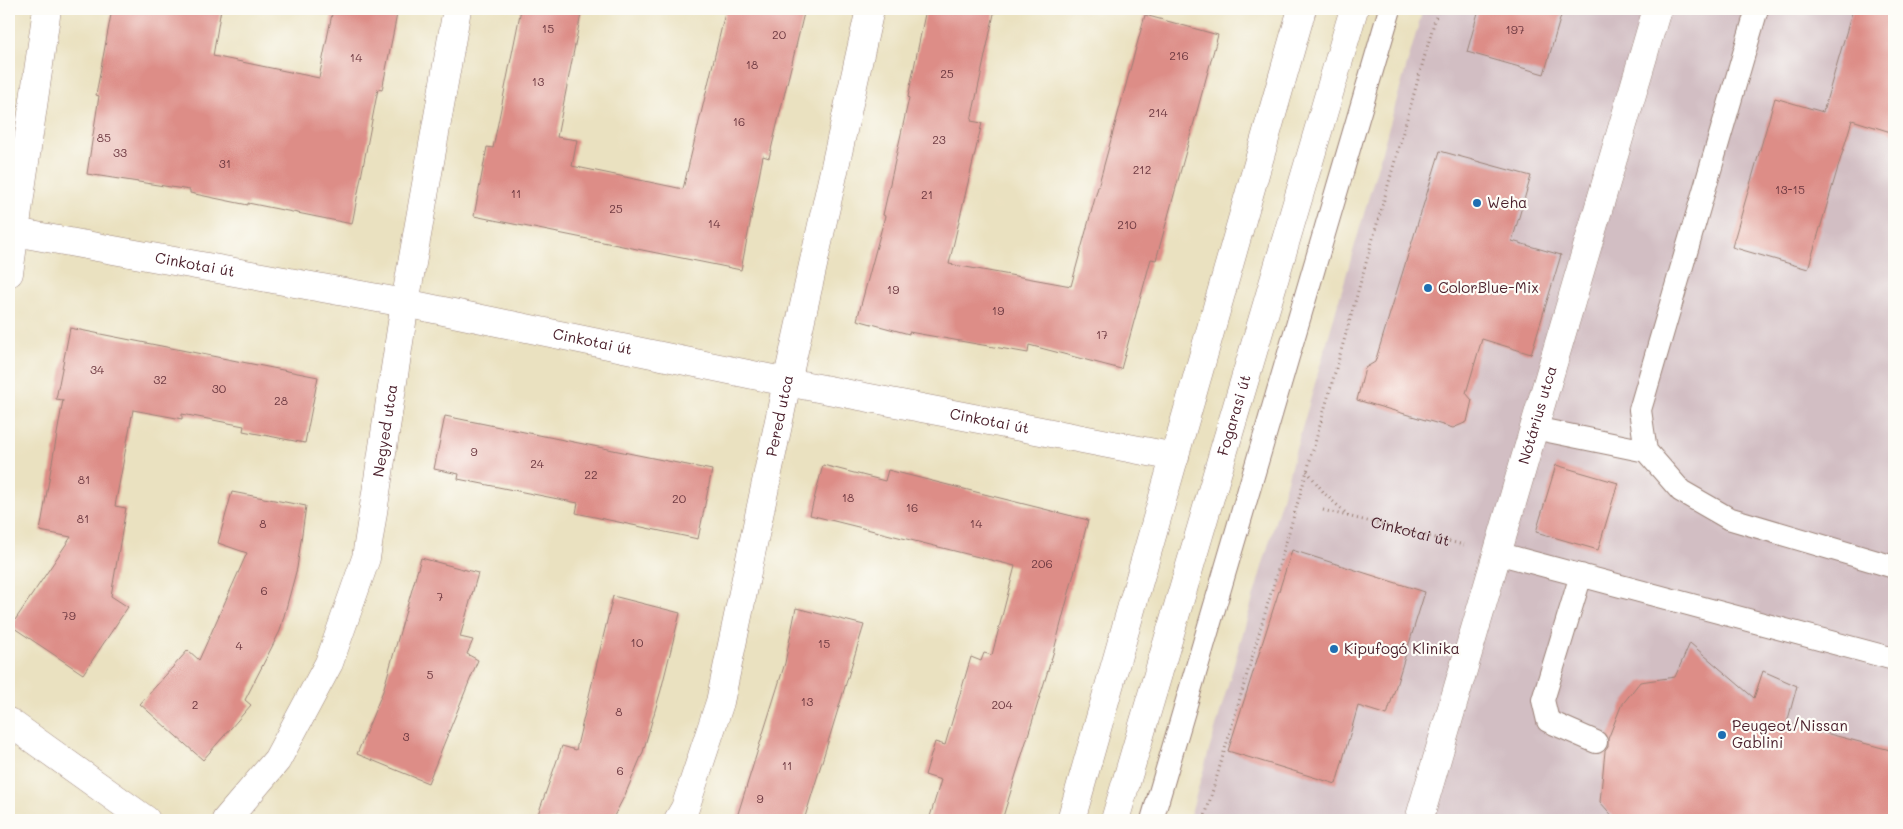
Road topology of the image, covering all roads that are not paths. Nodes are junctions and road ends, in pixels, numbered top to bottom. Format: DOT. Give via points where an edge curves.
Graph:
graph roads {
  1 [pos="47,9"];
  2 [pos="457,9"];
  3 [pos="870,9"];
  4 [pos="1302,9"];
  5 [pos="1354,9"];
  6 [pos="1390,9"];
  7 [pos="1656,9"];
  8 [pos="1757,9"];
  9 [pos="12,232"];
  10 [pos="9,273"];
  11 [pos="406,303"];
  12 [pos="787,382"];
  13 [pos="1534,428"];
  14 [pos="1646,451"];
  15 [pos="1175,457"];
  16 [pos="1497,553"];
  17 [pos="1894,567"];
  18 [pos="1581,575"];
  19 [pos="1894,659"];
  20 [pos="9,722"];
  21 [pos="1596,742"];
  22 [pos="146,820"];
  23 [pos="226,820"];
  24 [pos="678,820"];
  25 [pos="1071,820"];
  26 [pos="1115,820"];
  27 [pos="1152,820"];
  28 [pos="1419,820"];
  1 -- 9 [label="street"];
  2 -- 11 [label="street, Negyed utca"];
  3 -- 12 [label="street, Pered utca"];
  4 -- 15 [label="street"];
  5 -- 26 [label="street, Fogarasi út"];
  6 -- 27 [label="lane"];
  7 -- 13 [label="street, Nótárius utca"];
  8 -- 14 [label="lane" via="1640,410"];
  9 -- 10 [label="street"];
  9 -- 11 [label="street, Cinkotai út"];
  11 -- 12 [label="street, Cinkotai út"];
  11 -- 23 [label="street, Negyed utca" via="366,558 329,663 282,751"];
  12 -- 15 [label="street, Cinkotai út"];
  12 -- 24 [label="street, Pered utca" via="720,702 685,808"];
  13 -- 14 [label="lane"];
  13 -- 16 [label="street, Nótárius utca"];
  14 -- 17 [label="lane" via="1681,490 1728,518"];
  15 -- 25 [label="street"];
  16 -- 18 [label="lane"];
  16 -- 28 [label="street, Nótárius utca"];
  18 -- 19 [label="lane"];
  18 -- 21 [label="lane" via="1543,700 1548,721"];
  20 -- 22 [label="street"];
}
